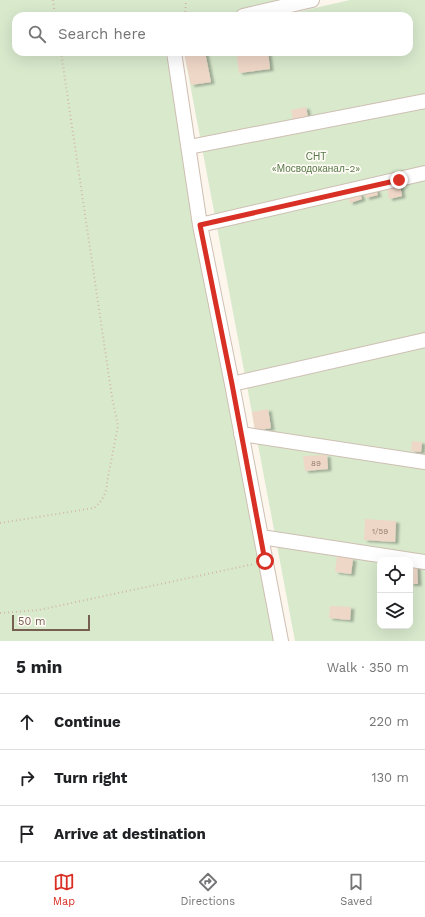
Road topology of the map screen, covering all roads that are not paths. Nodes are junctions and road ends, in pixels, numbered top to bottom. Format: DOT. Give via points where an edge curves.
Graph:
graph roads {
  1 [pos="312,0"];
  2 [pos="260,12"];
  3 [pos="175,56"];
  4 [pos="425,101"];
  5 [pos="189,147"];
  6 [pos="425,174"];
  7 [pos="200,225"];
  8 [pos="425,340"];
  9 [pos="232,384"];
  10 [pos="242,434"];
  11 [pos="425,462"];
  12 [pos="260,537"];
  13 [pos="425,562"];
  14 [pos="281,641"];
  1 -- 2 [label="street"];
  3 -- 5 [label="street"];
  4 -- 5 [label="street"];
  5 -- 7 [label="street"];
  6 -- 7 [label="street"];
  7 -- 9 [label="street"];
  8 -- 9 [label="street"];
  9 -- 10 [label="street"];
  10 -- 11 [label="street"];
  10 -- 12 [label="street"];
  12 -- 13 [label="street"];
  12 -- 14 [label="street"];
}
